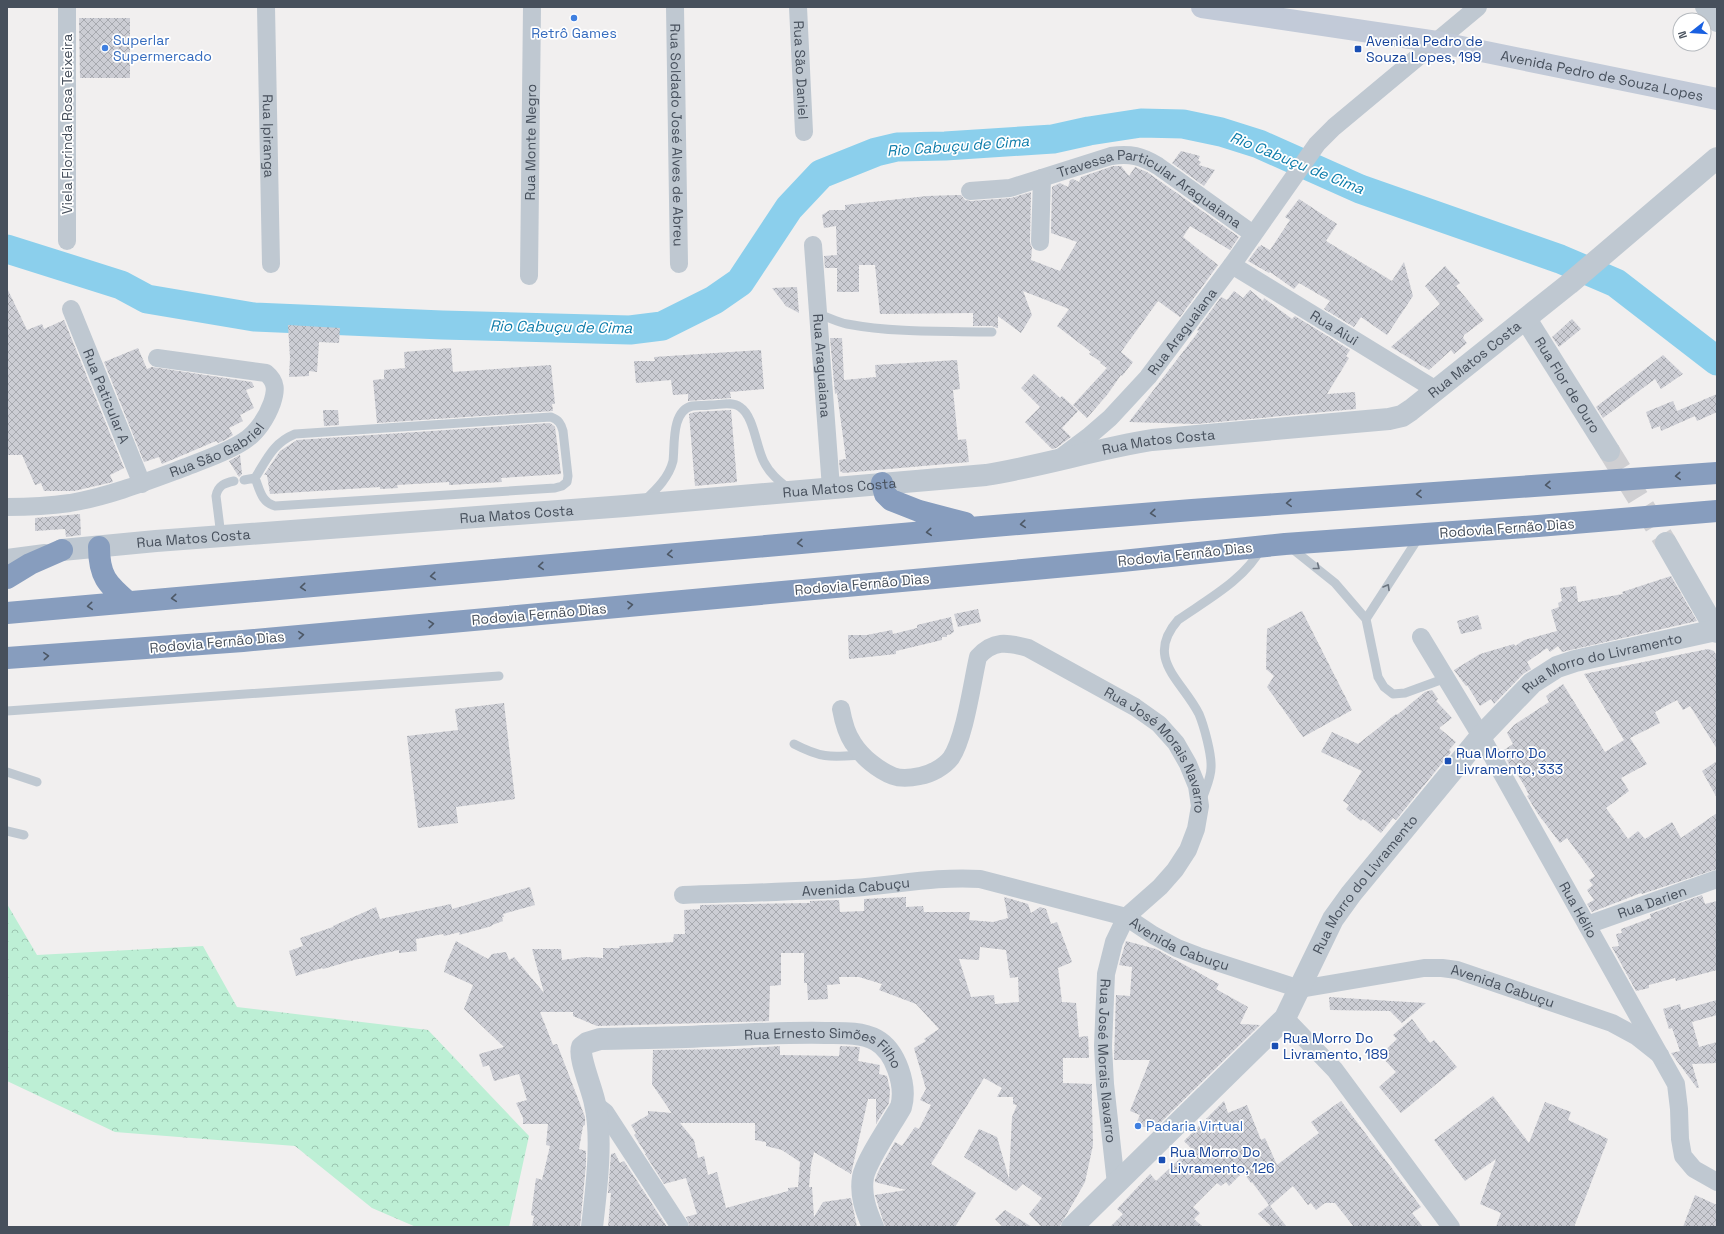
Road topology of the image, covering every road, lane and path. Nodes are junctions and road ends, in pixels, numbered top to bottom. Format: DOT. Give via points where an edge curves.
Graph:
graph roads {
  1 [pos="66,7"];
  2 [pos="266,7"];
  3 [pos="532,7"];
  4 [pos="675,7"];
  5 [pos="798,7"];
  6 [pos="1202,7"];
  7 [pos="1478,7"];
  8 [pos="1704,7"];
  9 [pos="1717,23"];
  10 [pos="1437,42"];
  11 [pos="1717,99"];
  12 [pos="804,132"];
  13 [pos="1717,158"];
  14 [pos="1042,178"];
  15 [pos="970,191"];
  16 [pos="1253,234"];
  17 [pos="66,241"];
  18 [pos="1040,242"];
  19 [pos="813,245"];
  20 [pos="271,264"];
  21 [pos="679,264"];
  22 [pos="1232,265"];
  23 [pos="529,276"];
  24 [pos="71,309"];
  25 [pos="818,314"];
  26 [pos="1526,319"];
  27 [pos="992,332"];
  28 [pos="158,358"];
  29 [pos="1436,390"];
  30 [pos="1610,451"];
  31 [pos="1054,462"];
  32 [pos="1717,473"];
  33 [pos="255,478"];
  34 [pos="882,483"];
  35 [pos="142,484"];
  36 [pos="830,488"];
  37 [pos="791,491"];
  38 [pos="640,504"];
  39 [pos="7,507"];
  40 [pos="1717,511"];
  41 [pos="982,527"];
  42 [pos="1421,534"];
  43 [pos="221,536"];
  44 [pos="1666,543"];
  45 [pos="1285,544"];
  46 [pos="1262,546"];
  47 [pos="99,547"];
  48 [pos="62,550"];
  49 [pos="7,558"];
  50 [pos="7,578"];
  51 [pos="128,602"];
  52 [pos="7,613"];
  53 [pos="1366,619"];
  54 [pos="1717,631"];
  55 [pos="1421,637"];
  56 [pos="7,658"];
  57 [pos="499,676"];
  58 [pos="1446,678"];
  59 [pos="840,709"];
  60 [pos="7,711"];
  61 [pos="1481,736"];
  62 [pos="794,744"];
  63 [pos="862,755"];
  64 [pos="7,772"];
  65 [pos="37,782"];
  66 [pos="1200,806"];
  67 [pos="7,831"];
  68 [pos="24,835"];
  69 [pos="1717,880"];
  70 [pos="683,895"];
  71 [pos="1126,917"];
  72 [pos="1587,925"];
  73 [pos="1300,989"];
  74 [pos="1285,1018"];
  75 [pos="1660,1055"];
  76 [pos="596,1105"];
  77 [pos="1717,1182"];
  78 [pos="1116,1184"];
  79 [pos="592,1227"];
  80 [pos="680,1227"];
  81 [pos="874,1227"];
  82 [pos="1072,1227"];
  83 [pos="1451,1227"];
  1 -- 17 [label="street, Viela Florinda Rosa Teixeira"];
  2 -- 20 [label="street, Rua Ipiranga"];
  3 -- 23 [label="street, Rua Monte Negro"];
  4 -- 21 [label="street, Rua Soldado José Alves de Abreu"];
  5 -- 12 [label="street, Rua São Daniel"];
  6 -- 10 [label="main road, Avenida Pedro de Souza Lopes"];
  7 -- 10 [label="street, Rua Araguaiana"];
  8 -- 9 [label="street"];
  10 -- 11 [label="main road, Avenida Pedro de Souza Lopes"];
  10 -- 16 [label="street, Rua Araguaiana" via="1317,144"];
  13 -- 26 [label="street, Rua Matos Costa"];
  14 -- 15 [label="street, Travessa Particular Araguaiana" via="1010,188"];
  14 -- 16 [label="street, Travessa Particular Araguaiana" via="1111,156 1136,155 1158,166"];
  14 -- 18 [label="street, Travessa Particular Araguaiana"];
  16 -- 22 [label="street, Rua Araguaiana"];
  19 -- 25 [label="street, Rua Araguaiana"];
  22 -- 29 [label="street, Rua Aiui"];
  22 -- 31 [label="street, Rua Araguaiana" via="1129,400 1088,437"];
  24 -- 35 [label="street, Rua Paticular A"];
  25 -- 27 [label="lane" via="846,323 879,328"];
  25 -- 36 [label="street, Rua Araguaiana"];
  26 -- 29 [label="street, Rua Matos Costa"];
  26 -- 30 [label="street, Rua Flor de Ouro"];
  28 -- 35 [label="street, Rua São Gabriel" via="266,373 272,378 275,391 266,416 245,441 224,452"];
  29 -- 31 [label="street, Rua Matos Costa" via="1402,416 1389,419 1152,440 1088,452"];
  31 -- 34 [label="street, Rua Matos Costa" via="986,475"];
  32 -- 41 [label="highway, one-way"];
  33 -- 33 [label="lane" via="275,447 295,434 551,417 557,419 563,431 568,476 567,482 555,488 275,506 264,500"];
  33 -- 43 [label="lane" via="239,480 217,490"];
  34 -- 36 [label="street, Rua Matos Costa"];
  34 -- 41 [label="highway" via="885,494 891,500 919,511"];
  35 -- 39 [label="street, Rua São Gabriel" via="70,503"];
  36 -- 37 [label="street, Rua Matos Costa"];
  37 -- 38 [label="street, Rua Matos Costa"];
  37 -- 38 [label="lane" via="774,477 764,462 750,422 740,407 732,404 690,407 675,427 672,461 666,477"];
  38 -- 43 [label="street, Rua Matos Costa"];
  40 -- 42 [label="highway, Rodovia Fernão Dias"];
  41 -- 51 [label="highway, one-way"];
  42 -- 45 [label="highway, Rodovia Fernão Dias"];
  53 -- 42 [label="lane, one-way"];
  43 -- 47 [label="street, Rua Matos Costa"];
  44 -- 54 [label="street"];
  45 -- 46 [label="highway, Rodovia Fernão Dias"];
  45 -- 53 [label="lane, one-way" via="1336,583"];
  56 -- 46 [label="highway, Rodovia Fernão Dias, one-way" via="290,636 1122,561"];
  46 -- 66 [label="lane" via="1244,573 1178,620 1169,630 1164,643 1165,661 1199,714 1210,752 1211,769"];
  47 -- 48 [label="street, Rua Matos Costa"];
  47 -- 51 [label="highway" via="103,575 108,584"];
  48 -- 49 [label="street, Rua Matos Costa"];
  48 -- 50 [label="highway" via="30,564"];
  51 -- 52 [label="highway, one-way"];
  53 -- 58 [label="lane" via="1378,677 1384,688 1393,694 1405,693"];
  54 -- 61 [label="street, Rua Morro do Livramento" via="1557,667 1532,683"];
  55 -- 58 [label="street, Rua Hélio"];
  57 -- 60 [label="lane"];
  58 -- 61 [label="street, Rua Hélio"];
  59 -- 63 [label="street, Rua José Morais Navarro" via="852,743"];
  61 -- 72 [label="street, Rua Hélio"];
  61 -- 73 [label="street, Rua Morro do Livramento" via="1333,919"];
  62 -- 63 [label="lane" via="825,757"];
  63 -- 66 [label="street, Rua José Morais Navarro" via="894,776 908,778 925,775 940,768 950,759 962,732 978,657 985,649 995,644 1011,643 1028,648 1135,707 1160,724 1176,743 1188,764"];
  64 -- 65 [label="lane"];
  66 -- 71 [label="street, Rua José Morais Navarro" via="1196,829 1188,850 1175,870"];
  67 -- 68 [label="lane"];
  69 -- 72 [label="street, Rua Darien"];
  70 -- 71 [label="street, Avenida Cabuçu" via="853,888 960,878 980,879"];
  71 -- 73 [label="street, Avenida Cabuçu" via="1153,936 1177,948"];
  71 -- 78 [label="street, Rua José Morais Navarro" via="1114,942 1106,974 1104,1010 1105,1084"];
  72 -- 75 [label="street, Rua Hélio"];
  73 -- 74 [label="street, Rua Morro do Livramento"];
  73 -- 75 [label="street, Avenida Cabuçu" via="1424,968 1457,970 1612,1024 1636,1036"];
  74 -- 78 [label="street, Rua Morro do Livramento"];
  74 -- 83 [label="street" via="1335,1070"];
  75 -- 77 [label="street, Rua Hélio" via="1676,1084 1683,1156 1694,1169"];
  76 -- 79 [label="street" via="597,1167"];
  76 -- 80 [label="street" via="605,1112"];
  76 -- 81 [label="street, Rua Ernesto Simões Filho" via="581,1054 586,1043 600,1039 807,1032 862,1035 877,1041 894,1059 904,1093 901,1107 863,1175 864,1202"];
  78 -- 82 [label="street, Rua Morro do Livramento"];
}
